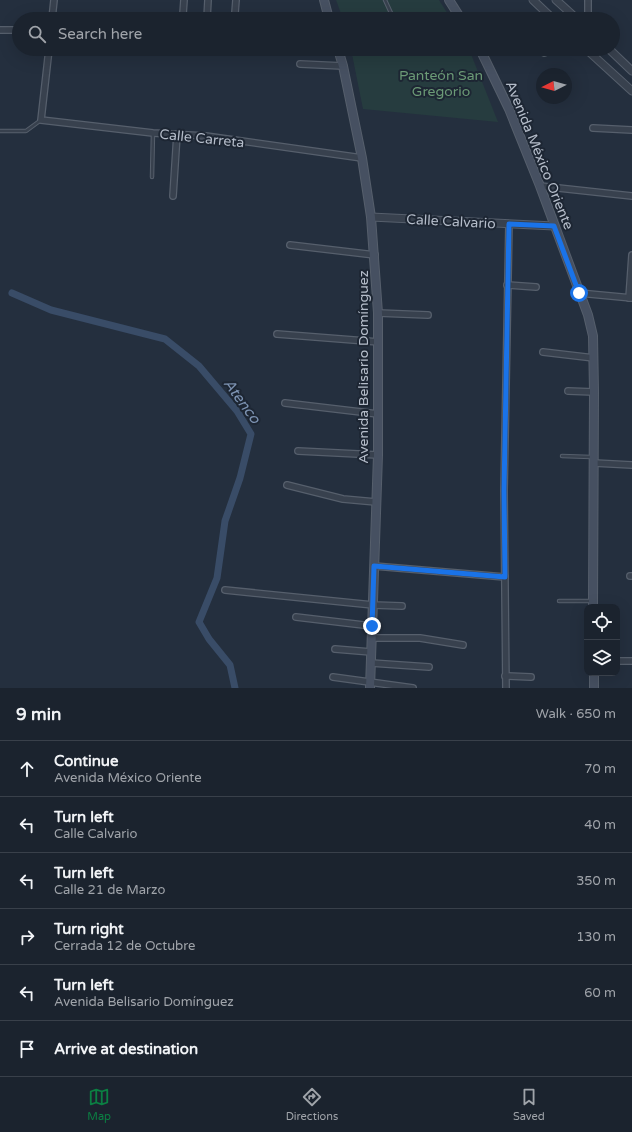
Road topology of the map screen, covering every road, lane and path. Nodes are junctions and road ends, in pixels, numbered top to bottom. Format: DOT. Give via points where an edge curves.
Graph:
graph roads {
  1 [pos="54,0"];
  2 [pos="184,0"];
  3 [pos="208,0"];
  4 [pos="236,0"];
  5 [pos="324,0"];
  6 [pos="384,0"];
  7 [pos="449,0"];
  8 [pos="533,0"];
  9 [pos="556,0"];
  10 [pos="588,0"];
  11 [pos="53,12"];
  12 [pos="183,12"];
  13 [pos="208,12"];
  14 [pos="235,12"];
  15 [pos="328,12"];
  16 [pos="390,12"];
  17 [pos="457,12"];
  18 [pos="546,12"];
  19 [pos="569,12"];
  20 [pos="588,12"];
  21 [pos="0,30"];
  22 [pos="12,30"];
  23 [pos="48,56"];
  24 [pos="340,56"];
  25 [pos="483,56"];
  26 [pos="594,56"];
  27 [pos="616,56"];
  28 [pos="300,64"];
  29 [pos="343,66"];
  30 [pos="632,71"];
  31 [pos="632,91"];
  32 [pos="41,120"];
  33 [pos="593,128"];
  34 [pos="632,130"];
  35 [pos="0,131"];
  36 [pos="152,133"];
  37 [pos="176,134"];
  38 [pos="362,158"];
  39 [pos="152,176"];
  40 [pos="540,186"];
  41 [pos="173,196"];
  42 [pos="632,196"];
  43 [pos="371,217"];
  44 [pos="509,224"];
  45 [pos="554,226"];
  46 [pos="290,245"];
  47 [pos="375,254"];
  48 [pos="632,255"];
  49 [pos="508,285"];
  50 [pos="536,287"];
  51 [pos="579,293"];
  52 [pos="631,298"];
  53 [pos="378,313"];
  54 [pos="428,315"];
  55 [pos="276,334"];
  56 [pos="379,342"];
  57 [pos="544,352"];
  58 [pos="594,358"];
  59 [pos="568,391"];
  60 [pos="594,392"];
  61 [pos="285,403"];
  62 [pos="378,414"];
  63 [pos="298,451"];
  64 [pos="378,455"];
  65 [pos="562,456"];
  66 [pos="594,460"];
  67 [pos="632,465"];
  68 [pos="288,485"];
  69 [pos="376,502"];
  70 [pos="374,566"];
  71 [pos="505,577"];
  72 [pos="225,590"];
  73 [pos="559,601"];
  74 [pos="593,604"];
  75 [pos="373,606"];
  76 [pos="402,606"];
  77 [pos="296,617"];
  78 [pos="372,626"];
  79 [pos="372,638"];
  80 [pos="463,645"];
  81 [pos="335,649"];
  82 [pos="371,652"];
  83 [pos="620,660"];
  84 [pos="632,661"];
  85 [pos="371,663"];
  86 [pos="429,667"];
  87 [pos="506,676"];
  88 [pos="594,676"];
  89 [pos="333,677"];
  90 [pos="531,677"];
  91 [pos="371,685"];
  92 [pos="414,688"];
  93 [pos="506,688"];
  94 [pos="594,688"];
  1 -- 11 [label="street"];
  2 -- 12 [label="street"];
  3 -- 13 [label="street"];
  4 -- 14 [label="street"];
  5 -- 15 [label="main road"];
  6 -- 16 [label="lane"];
  7 -- 17 [label="main road"];
  8 -- 18 [label="street"];
  9 -- 19 [label="street"];
  10 -- 20 [label="street"];
  21 -- 22 [label="street"];
  23 -- 32 [label="street"];
  24 -- 29 [label="main road, Avenida Belisario Domínguez"];
  25 -- 40 [label="main road, Avenida México Oriente" via="509,109"];
  26 -- 31 [label="street"];
  27 -- 30 [label="street"];
  28 -- 29 [label="street"];
  29 -- 38 [label="main road, Avenida Belisario Domínguez"];
  32 -- 35 [label="lane" via="26,131"];
  32 -- 36 [label="street, Calle Carreta"];
  33 -- 34 [label="street"];
  36 -- 37 [label="street, Calle Carreta"];
  36 -- 39 [label="lane"];
  37 -- 38 [label="street, Calle Carreta"];
  37 -- 41 [label="street"];
  38 -- 43 [label="main road, Avenida Belisario Domínguez"];
  40 -- 42 [label="street"];
  40 -- 45 [label="main road, Avenida México Oriente"];
  43 -- 44 [label="street, Calle Calvario"];
  43 -- 47 [label="main road, Avenida Belisario Domínguez"];
  44 -- 45 [label="street, Calle Calvario"];
  44 -- 49 [label="street"];
  45 -- 51 [label="main road, Avenida México Oriente"];
  46 -- 47 [label="street"];
  47 -- 53 [label="main road, Avenida Belisario Domínguez"];
  48 -- 52 [label="street"];
  49 -- 50 [label="street"];
  49 -- 71 [label="street"];
  51 -- 52 [label="street"];
  51 -- 58 [label="main road, Avenida México Oriente" via="591,326"];
  53 -- 54 [label="street"];
  53 -- 56 [label="main road, Avenida Belisario Domínguez"];
  55 -- 56 [label="street"];
  56 -- 62 [label="main road, Avenida Belisario Domínguez"];
  57 -- 58 [label="street"];
  58 -- 60 [label="main road, Avenida México Oriente"];
  59 -- 60 [label="street"];
  60 -- 66 [label="main road, Avenida México Oriente"];
  61 -- 62 [label="street"];
  62 -- 64 [label="main road, Avenida Belisario Domínguez"];
  63 -- 64 [label="street"];
  64 -- 69 [label="main road, Avenida Belisario Domínguez"];
  65 -- 66 [label="lane"];
  66 -- 67 [label="street"];
  66 -- 74 [label="main road, Avenida México Oriente"];
  68 -- 69 [label="street" via="343,499"];
  69 -- 70 [label="main road, Avenida Belisario Domínguez"];
  70 -- 71 [label="street"];
  70 -- 75 [label="main road, Avenida Belisario Domínguez"];
  71 -- 87 [label="street"];
  72 -- 75 [label="street"];
  73 -- 74 [label="lane"];
  75 -- 76 [label="street"];
  75 -- 78 [label="main road, Avenida Belisario Domínguez"];
  77 -- 78 [label="street"];
  78 -- 79 [label="main road, Avenida Belisario Domínguez"];
  79 -- 80 [label="street" via="420,638"];
  79 -- 82 [label="main road, Avenida Belisario Domínguez"];
  81 -- 82 [label="street"];
  82 -- 85 [label="main road, Avenida Belisario Domínguez"];
  83 -- 84 [label="street"];
  85 -- 86 [label="street"];
  85 -- 91 [label="main road, Avenida Belisario Domínguez"];
  87 -- 90 [label="street"];
  87 -- 93 [label="street"];
  88 -- 94 [label="main road"];
  89 -- 91 [label="street"];
  91 -- 92 [label="street"];
}
